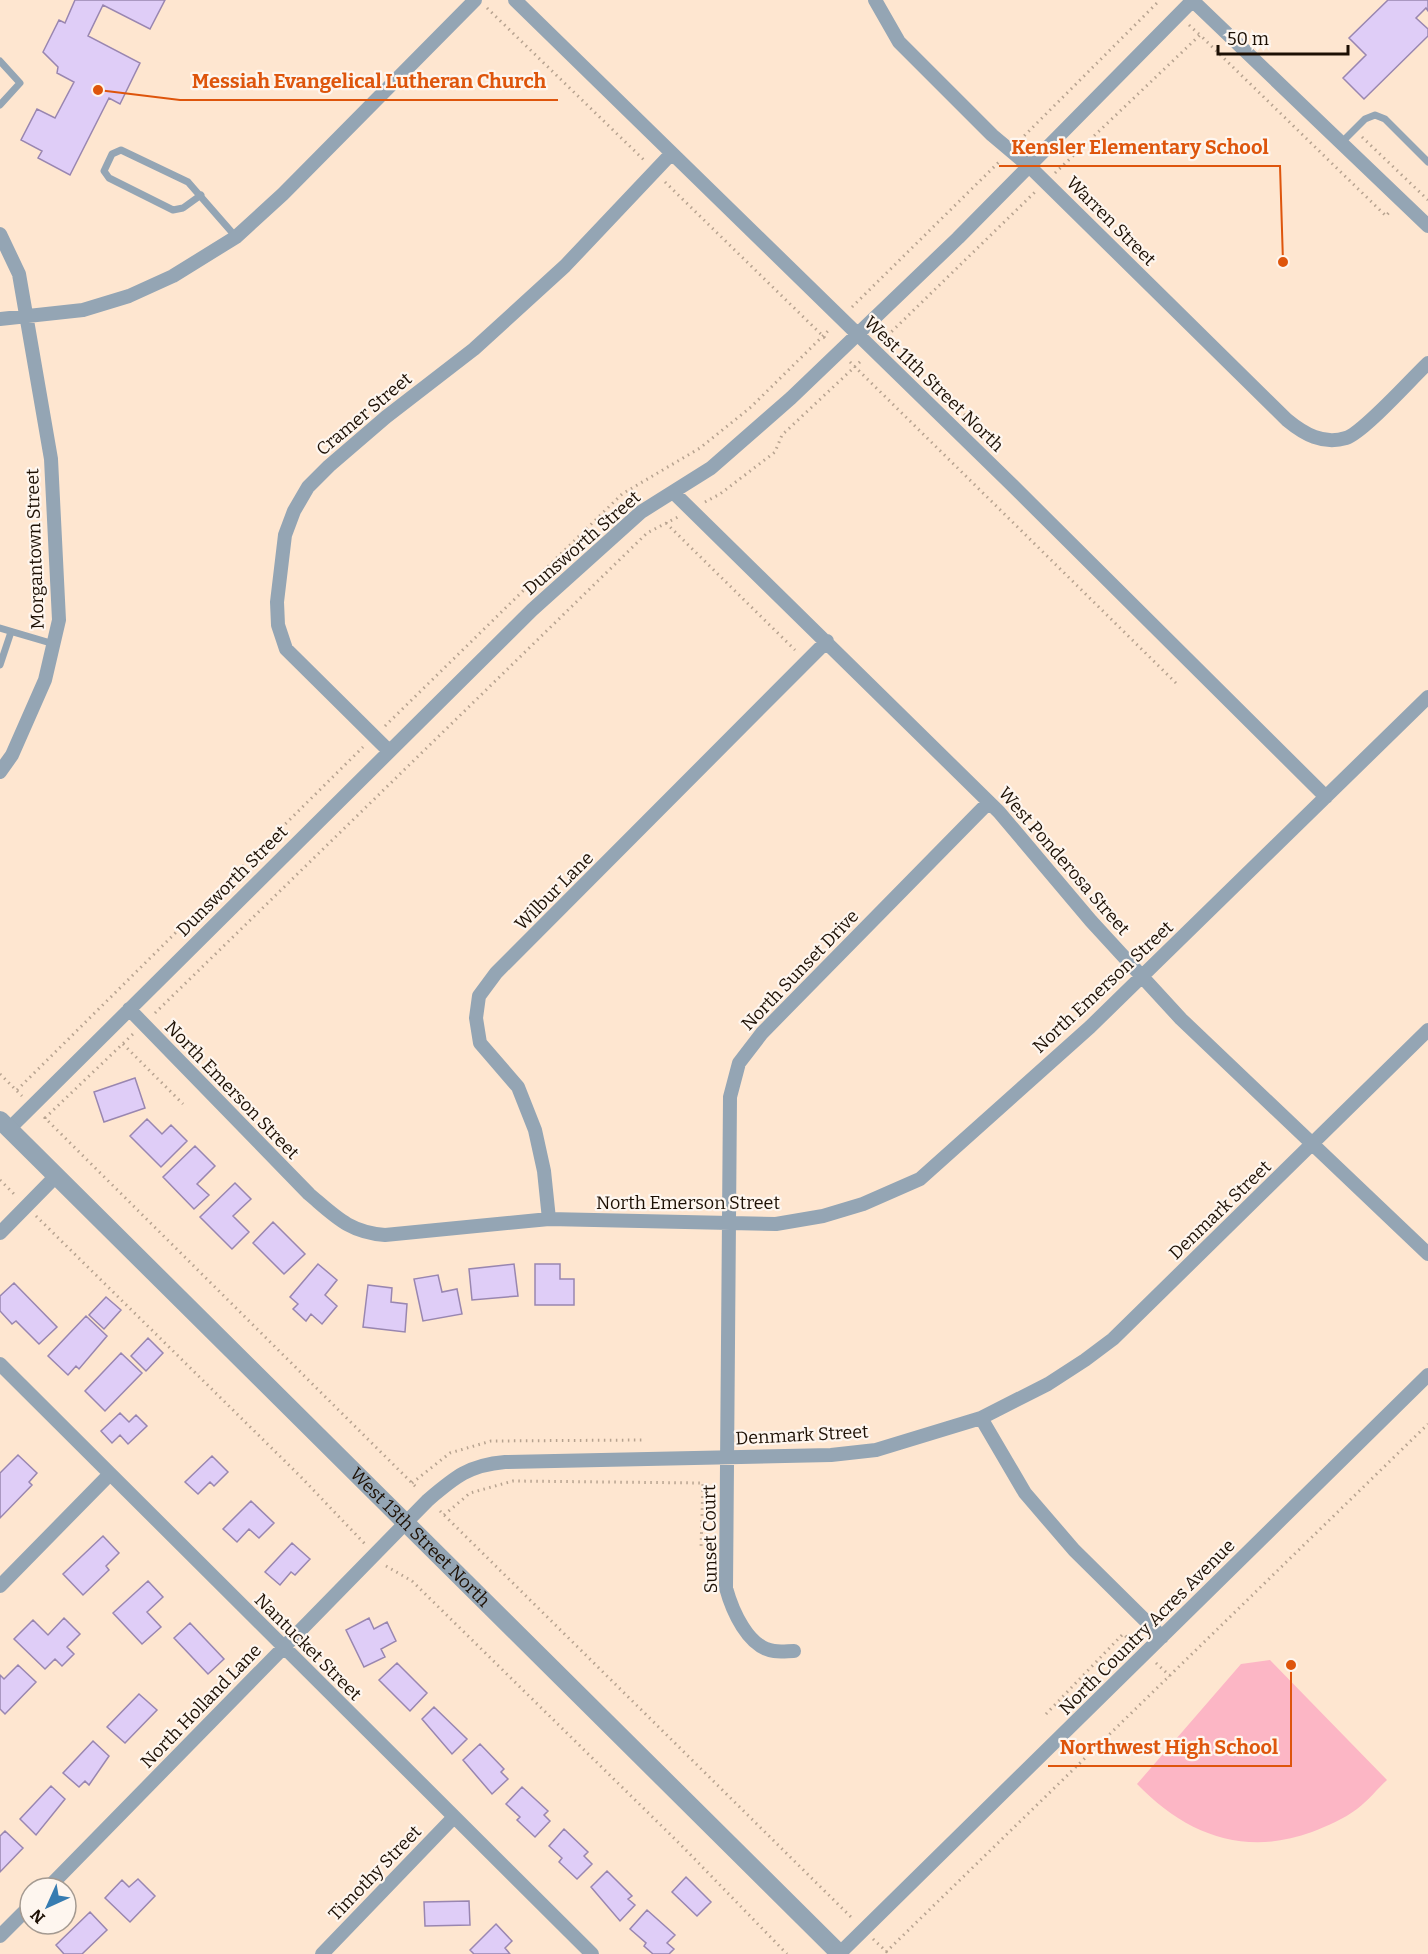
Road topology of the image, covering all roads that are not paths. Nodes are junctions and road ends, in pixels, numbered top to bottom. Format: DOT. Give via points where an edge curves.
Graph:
graph roads {
  1 [pos="475,0"];
  2 [pos="515,0"];
  3 [pos="875,0"];
  4 [pos="1192,0"];
  5 [pos="0,61"];
  6 [pos="0,105"];
  7 [pos="1342,142"];
  8 [pos="671,154"];
  9 [pos="1428,162"];
  10 [pos="1030,166"];
  11 [pos="201,195"];
  12 [pos="1428,226"];
  13 [pos="0,234"];
  14 [pos="236,237"];
  15 [pos="26,315"];
  16 [pos="0,319"];
  17 [pos="857,335"];
  18 [pos="1428,363"];
  19 [pos="673,492"];
  20 [pos="0,628"];
  21 [pos="11,632"];
  22 [pos="827,641"];
  23 [pos="54,644"];
  24 [pos="0,665"];
  25 [pos="1428,697"];
  26 [pos="389,751"];
  27 [pos="0,772"];
  28 [pos="1326,797"];
  29 [pos="989,802"];
  30 [pos="1142,976"];
  31 [pos="129,1009"];
  32 [pos="1428,1030"];
  33 [pos="4,1125"];
  34 [pos="1312,1144"];
  35 [pos="56,1176"];
  36 [pos="549,1219"];
  37 [pos="728,1224"];
  38 [pos="0,1233"];
  39 [pos="1428,1254"];
  40 [pos="0,1364"];
  41 [pos="1428,1375"];
  42 [pos="981,1418"];
  43 [pos="726,1457"];
  44 [pos="110,1474"];
  45 [pos="405,1522"];
  46 [pos="0,1586"];
  47 [pos="1162,1637"];
  48 [pos="282,1647"];
  49 [pos="794,1651"];
  50 [pos="453,1818"];
  51 [pos="60,1876"];
  52 [pos="18,1918"];
  53 [pos="0,1936"];
  54 [pos="322,1954"];
  55 [pos="592,1954"];
  56 [pos="840,1954"];
  1 -- 14 [label="street"];
  2 -- 8 [label="street, West 11th Street North"];
  3 -- 10 [label="street, Warren Street" via="899,42 992,135"];
  4 -- 7 [label="street"];
  4 -- 10 [label="street, Dunsworth Street"];
  5 -- 6 [label="lane" via="20,83"];
  7 -- 9 [label="lane" via="1365,119 1375,115 1385,119"];
  7 -- 12 [label="street"];
  8 -- 17 [label="street, West 11th Street North"];
  8 -- 26 [label="street, Cramer Street" via="565,266 474,349 329,466 308,487 294,511 285,535 277,602 278,625 286,649"];
  10 -- 17 [label="street, Dunsworth Street"];
  10 -- 18 [label="street, Warren Street" via="1306,435 1347,438"];
  11 -- 11 [label="lane" via="188,182 121,150 112,154 104,171 108,178 172,210 183,208"];
  11 -- 14 [label="lane"];
  13 -- 15 [label="street, Morgantown Street" via="20,274"];
  14 -- 15 [label="street" via="173,276 129,296 83,310"];
  15 -- 16 [label="street"];
  15 -- 23 [label="street, Morgantown Street" via="51,459 59,620"];
  17 -- 19 [label="street, Dunsworth Street" via="711,468"];
  17 -- 28 [label="street, West 11th Street North"];
  19 -- 22 [label="street, West Ponderosa Street"];
  19 -- 26 [label="street, Dunsworth Street" via="641,512 532,610"];
  20 -- 21 [label="lane"];
  21 -- 23 [label="lane"];
  21 -- 24 [label="lane"];
  22 -- 29 [label="street, West Ponderosa Street"];
  22 -- 36 [label="street, Wilbur Lane" via="496,973 479,996 476,1018 480,1043 518,1088 535,1130"];
  23 -- 27 [label="street, Morgantown Street" via="32,713"];
  25 -- 28 [label="street, North Emerson Street"];
  26 -- 31 [label="street, Dunsworth Street"];
  28 -- 30 [label="street, North Emerson Street"];
  29 -- 30 [label="street, West Ponderosa Street"];
  29 -- 37 [label="street, North Sunset Drive" via="762,1033 739,1063 730,1097"];
  30 -- 34 [label="street, West Ponderosa Street" via="1181,1019"];
  30 -- 37 [label="street, North Emerson Street" via="920,1179 863,1204 823,1216 776,1224"];
  31 -- 33 [label="street, Dunsworth Street" via="32,1106"];
  31 -- 36 [label="street, North Emerson Street" via="309,1194 362,1233 385,1235"];
  32 -- 34 [label="street, Denmark Street"];
  33 -- 35 [label="street, West 13th Street North"];
  34 -- 39 [label="street, West Ponderosa Street"];
  34 -- 42 [label="street, Denmark Street" via="1113,1339 1048,1384"];
  35 -- 38 [label="street"];
  35 -- 45 [label="street, West 13th Street North"];
  36 -- 37 [label="street, North Emerson Street"];
  37 -- 43 [label="street, North Sunset Drive"];
  40 -- 44 [label="street, Nantucket Street"];
  41 -- 47 [label="street, North Country Acres Avenue"];
  42 -- 43 [label="street, Denmark Street" via="876,1450"];
  42 -- 47 [label="street" via="1024,1493 1074,1550"];
  43 -- 45 [label="street, Denmark Street" via="483,1464 466,1470"];
  43 -- 49 [label="street, Sunset Court" via="724,1556 731,1608 752,1639 772,1652"];
  44 -- 46 [label="street"];
  44 -- 48 [label="street, Nantucket Street"];
  45 -- 48 [label="street, North Holland Lane"];
  45 -- 56 [label="street, West 13th Street North"];
  47 -- 56 [label="street, North Country Acres Avenue"];
  48 -- 50 [label="street, Nantucket Street"];
  48 -- 51 [label="street, North Holland Lane"];
  50 -- 54 [label="street, Timothy Street"];
  50 -- 55 [label="street, Nantucket Street"];
  52 -- 53 [label="street"];
}
